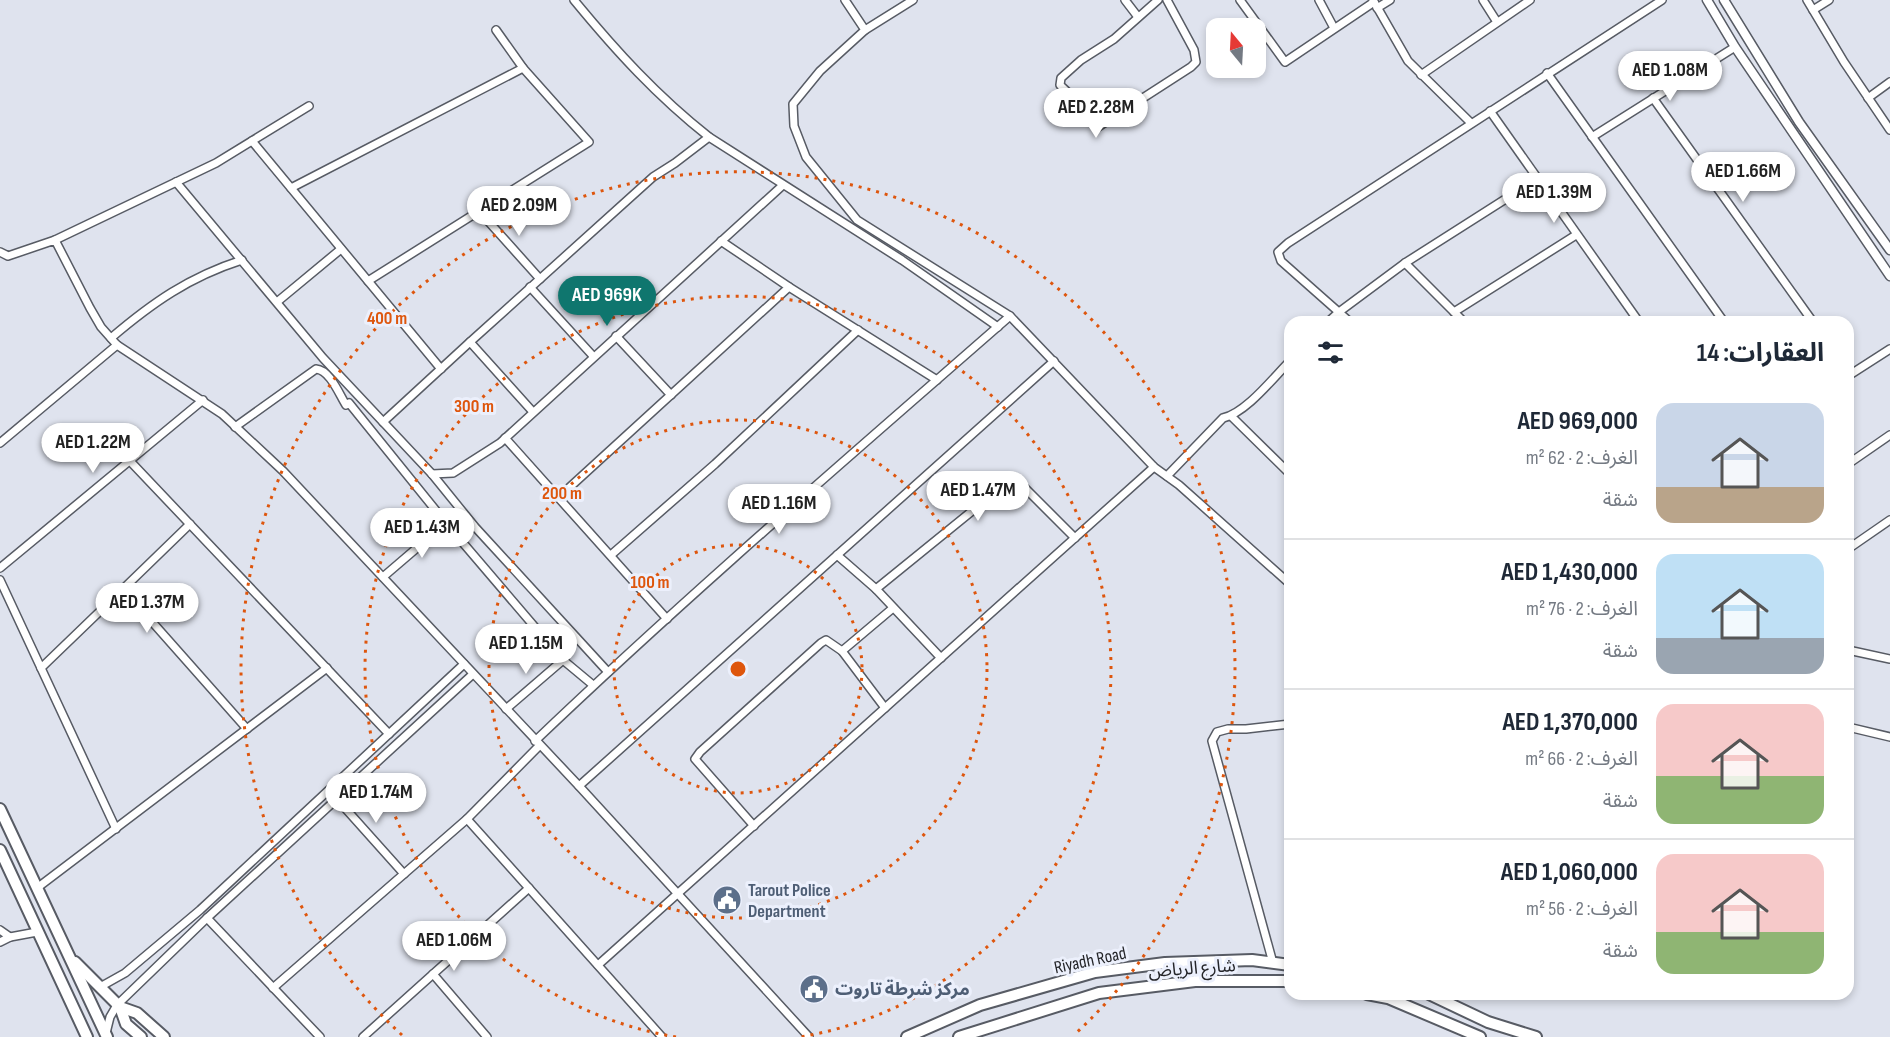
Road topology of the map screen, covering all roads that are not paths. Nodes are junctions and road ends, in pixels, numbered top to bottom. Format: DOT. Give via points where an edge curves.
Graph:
graph roads {
  1 [pos="574,0"];
  2 [pos="845,0"];
  3 [pos="914,0"];
  4 [pos="1125,0"];
  5 [pos="1158,0"];
  6 [pos="1167,0"];
  7 [pos="1240,0"];
  8 [pos="1318,0"];
  9 [pos="1390,0"];
  10 [pos="1483,0"];
  11 [pos="1530,0"];
  12 [pos="1662,0"];
  13 [pos="1707,0"];
  14 [pos="1724,0"];
  15 [pos="1807,0"];
  16 [pos="1829,0"];
  17 [pos="1375,3"];
  18 [pos="1813,10"];
  19 [pos="1138,17"];
  20 [pos="1497,22"];
  21 [pos="1334,28"];
  22 [pos="496,30"];
  23 [pos="865,30"];
  24 [pos="1735,47"];
  25 [pos="523,68"];
  26 [pos="1547,73"];
  27 [pos="1421,75"];
  28 [pos="1890,82"];
  29 [pos="1653,98"];
  30 [pos="1868,98"];
  31 [pos="309,106"];
  32 [pos="1490,111"];
  33 [pos="1471,123"];
  34 [pos="1890,130"];
  35 [pos="709,137"];
  36 [pos="1592,137"];
  37 [pos="252,141"];
  38 [pos="1537,179"];
  39 [pos="176,182"];
  40 [pos="783,185"];
  41 [pos="291,188"];
  42 [pos="479,211"];
  43 [pos="1576,235"];
  44 [pos="55,240"];
  45 [pos="721,241"];
  46 [pos="341,249"];
  47 [pos="1890,249"];
  48 [pos="0,252"];
  49 [pos="242,260"];
  50 [pos="1405,262"];
  51 [pos="1890,276"];
  52 [pos="540,279"];
  53 [pos="368,281"];
  54 [pos="530,287"];
  55 [pos="789,287"];
  56 [pos="277,302"];
  57 [pos="1339,312"];
  58 [pos="1454,312"];
  59 [pos="1010,316"];
  60 [pos="1335,316"];
  61 [pos="1343,316"];
  62 [pos="1458,316"];
  63 [pos="1635,316"];
  64 [pos="1720,316"];
  65 [pos="1809,316"];
  66 [pos="998,327"];
  67 [pos="858,330"];
  68 [pos="616,336"];
  69 [pos="111,338"];
  70 [pos="470,342"];
  71 [pos="117,345"];
  72 [pos="1890,349"];
  73 [pos="593,357"];
  74 [pos="1054,361"];
  75 [pos="441,369"];
  76 [pos="1854,372"];
  77 [pos="1284,373"];
  78 [pos="937,380"];
  79 [pos="671,395"];
  80 [pos="203,400"];
  81 [pos="533,412"];
  82 [pos="1231,416"];
  83 [pos="383,422"];
  84 [pos="236,427"];
  85 [pos="1890,435"];
  86 [pos="505,438"];
  87 [pos="0,443"];
  88 [pos="129,460"];
  89 [pos="1854,460"];
  90 [pos="1154,467"];
  91 [pos="1284,468"];
  92 [pos="432,474"];
  93 [pos="1167,476"];
  94 [pos="559,497"];
  95 [pos="1890,520"];
  96 [pos="446,523"];
  97 [pos="190,524"];
  98 [pos="1075,538"];
  99 [pos="1854,545"];
  100 [pos="611,555"];
  101 [pos="837,555"];
  102 [pos="0,568"];
  103 [pos="383,577"];
  104 [pos="1284,579"];
  105 [pos="0,580"];
  106 [pos="123,589"];
  107 [pos="876,589"];
  108 [pos="893,608"];
  109 [pos="667,619"];
  110 [pos="842,651"];
  111 [pos="1854,651"];
  112 [pos="940,658"];
  113 [pos="1890,659"];
  114 [pos="563,660"];
  115 [pos="464,664"];
  116 [pos="41,668"];
  117 [pos="327,668"];
  118 [pos="608,672"];
  119 [pos="473,674"];
  120 [pos="593,686"];
  121 [pos="885,708"];
  122 [pos="506,709"];
  123 [pos="1284,725"];
  124 [pos="1854,728"];
  125 [pos="247,729"];
  126 [pos="389,734"];
  127 [pos="1890,737"];
  128 [pos="537,743"];
  129 [pos="579,786"];
  130 [pos="329,790"];
  131 [pos="337,799"];
  132 [pos="0,809"];
  133 [pos="467,819"];
  134 [pos="754,826"];
  135 [pos="116,828"];
  136 [pos="0,850"];
  137 [pos="404,874"];
  138 [pos="37,888"];
  139 [pos="529,888"];
  140 [pos="678,895"];
  141 [pos="207,918"];
  142 [pos="0,930"];
  143 [pos="37,932"];
  144 [pos="10,937"];
  145 [pos="0,942"];
  146 [pos="69,957"];
  147 [pos="1273,963"];
  148 [pos="1284,964"];
  149 [pos="598,965"];
  150 [pos="433,974"];
  151 [pos="1284,981"];
  152 [pos="100,987"];
  153 [pos="273,988"];
  154 [pos="1393,1000"];
  155 [pos="1442,1000"];
  156 [pos="118,1006"];
  157 [pos="107,1036"];
  158 [pos="87,1037"];
  159 [pos="141,1037"];
  160 [pos="164,1037"];
  161 [pos="320,1037"];
  162 [pos="363,1037"];
  163 [pos="487,1037"];
  164 [pos="662,1037"];
  165 [pos="809,1037"];
  166 [pos="907,1037"];
  167 [pos="959,1037"];
  168 [pos="1480,1037"];
  169 [pos="1536,1037"];
  1 -- 35 [label="street" via="652,89"];
  2 -- 23 [label="street"];
  3 -- 23 [label="street"];
  4 -- 19 [label="street"];
  5 -- 19 [label="street"];
  6 -- 19 [label="street" via="1197,62 1098,127 1060,86 1061,78"];
  7 -- 21 [label="street" via="1285,62"];
  8 -- 21 [label="street"];
  9 -- 17 [label="street"];
  10 -- 20 [label="street"];
  11 -- 20 [label="street"];
  12 -- 26 [label="street"];
  13 -- 24 [label="street"];
  14 -- 47 [label="street" via="1799,122"];
  15 -- 18 [label="street"];
  16 -- 18 [label="street"];
  17 -- 21 [label="street"];
  17 -- 27 [label="street" via="1408,61"];
  18 -- 30 [label="street"];
  20 -- 27 [label="street"];
  22 -- 25 [label="street"];
  23 -- 59 [label="street" via="820,71 794,104 794,126 806,157 856,220"];
  24 -- 29 [label="street"];
  24 -- 51 [label="street"];
  25 -- 41 [label="street"];
  25 -- 42 [label="street" via="589,142"];
  26 -- 32 [label="street"];
  26 -- 36 [label="street"];
  27 -- 33 [label="street"];
  28 -- 30 [label="street"];
  29 -- 36 [label="street"];
  29 -- 65 [label="street"];
  30 -- 34 [label="street"];
  31 -- 37 [label="street"];
  32 -- 33 [label="street"];
  32 -- 38 [label="street"];
  33 -- 57 [label="street" via="1278,252 1281,261"];
  35 -- 40 [label="street"];
  35 -- 52 [label="street" via="653,177"];
  36 -- 64 [label="street"];
  37 -- 39 [label="street"];
  37 -- 41 [label="street"];
  38 -- 43 [label="street"];
  38 -- 50 [label="street"];
  39 -- 44 [label="street"];
  39 -- 49 [label="street"];
  40 -- 45 [label="street"];
  40 -- 66 [label="street" via="902,260"];
  41 -- 46 [label="street"];
  42 -- 52 [label="street"];
  42 -- 53 [label="street"];
  43 -- 58 [label="street"];
  43 -- 63 [label="street"];
  44 -- 48 [label="street" via="8,256"];
  44 -- 69 [label="street" via="90,308"];
  45 -- 55 [label="street"];
  45 -- 68 [label="street"];
  46 -- 53 [label="street"];
  46 -- 56 [label="street"];
  49 -- 56 [label="street"];
  49 -- 69 [label="street" via="179,287"];
  50 -- 57 [label="street"];
  50 -- 58 [label="street"];
  52 -- 54 [label="street"];
  53 -- 75 [label="street"];
  54 -- 70 [label="street"];
  54 -- 73 [label="street"];
  55 -- 67 [label="street"];
  55 -- 79 [label="street"];
  56 -- 83 [label="street" via="322,358"];
  57 -- 60 [label="street"];
  57 -- 61 [label="street"];
  58 -- 62 [label="street"];
  59 -- 66 [label="street"];
  59 -- 74 [label="street"];
  66 -- 78 [label="street"];
  67 -- 78 [label="street"];
  67 -- 100 [label="street"];
  68 -- 73 [label="street"];
  68 -- 79 [label="street"];
  69 -- 71 [label="street"];
  70 -- 75 [label="street"];
  70 -- 81 [label="street"];
  71 -- 80 [label="street"];
  71 -- 87 [label="street"];
  72 -- 76 [label="street"];
  73 -- 81 [label="street"];
  74 -- 90 [label="street"];
  74 -- 101 [label="street"];
  75 -- 83 [label="street"];
  77 -- 82 [label="street"];
  78 -- 109 [label="street"];
  79 -- 94 [label="street"];
  80 -- 84 [label="street"];
  80 -- 88 [label="street"];
  81 -- 86 [label="street"];
  82 -- 91 [label="street"];
  82 -- 93 [label="street" via="1223,418"];
  83 -- 92 [label="street"];
  84 -- 96 [label="street" via="321,369 346,405 349,403"];
  84 -- 103 [label="street"];
  85 -- 89 [label="street"];
  86 -- 92 [label="street" via="453,473"];
  86 -- 94 [label="street"];
  88 -- 97 [label="street"];
  88 -- 102 [label="street"];
  90 -- 93 [label="street"];
  90 -- 98 [label="street"];
  92 -- 118 [label="street" via="475,527"];
  93 -- 104 [label="street"];
  94 -- 100 [label="street"];
  95 -- 99 [label="street"];
  96 -- 103 [label="street"];
  96 -- 114 [label="street"];
  97 -- 106 [label="street"];
  97 -- 117 [label="street"];
  98 -- 107 [label="street" via="1014,477"];
  98 -- 112 [label="street"];
  100 -- 109 [label="street"];
  101 -- 107 [label="street"];
  101 -- 129 [label="street"];
  103 -- 115 [label="street"];
  105 -- 116 [label="street"];
  106 -- 116 [label="street"];
  106 -- 125 [label="street"];
  107 -- 108 [label="street"];
  108 -- 110 [label="street"];
  108 -- 112 [label="street"];
  109 -- 118 [label="street"];
  110 -- 121 [label="street"];
  110 -- 134 [label="street" via="826,640 821,643 695,759"];
  111 -- 113 [label="street"];
  112 -- 121 [label="street"];
  114 -- 120 [label="street"];
  114 -- 122 [label="street"];
  115 -- 119 [label="street"];
  115 -- 126 [label="street"];
  116 -- 135 [label="street"];
  117 -- 125 [label="street"];
  117 -- 126 [label="street"];
  118 -- 120 [label="street"];
  119 -- 122 [label="street"];
  119 -- 131 [label="street"];
  120 -- 128 [label="street"];
  121 -- 134 [label="street"];
  122 -- 128 [label="street"];
  123 -- 147 [label="street" via="1228,729 1217,732 1212,741"];
  124 -- 127 [label="street"];
  125 -- 135 [label="street"];
  126 -- 130 [label="street"];
  128 -- 129 [label="street"];
  128 -- 133 [label="street"];
  129 -- 140 [label="street"];
  130 -- 131 [label="street"];
  130 -- 152 [label="street" via="200,910 125,973"];
  131 -- 137 [label="street"];
  131 -- 141 [label="street"];
  132 -- 138 [label="main road"];
  133 -- 137 [label="street"];
  133 -- 139 [label="street"];
  134 -- 140 [label="street"];
  135 -- 138 [label="street"];
  136 -- 143 [label="main road"];
  137 -- 153 [label="street"];
  138 -- 146 [label="main road"];
  139 -- 149 [label="street"];
  139 -- 150 [label="street"];
  140 -- 149 [label="street"];
  140 -- 165 [label="street"];
  141 -- 153 [label="street"];
  141 -- 156 [label="street"];
  142 -- 144 [label="street"];
  143 -- 144 [label="street"];
  143 -- 158 [label="main road"];
  144 -- 145 [label="street"];
  146 -- 152 [label="main road"];
  146 -- 157 [label="main road"];
  147 -- 148 [label="main road, Riyadh Road"];
  147 -- 166 [label="main road, Riyadh Road" via="1165,963 1095,972 980,1005"];
  149 -- 164 [label="street"];
  150 -- 162 [label="street"];
  150 -- 163 [label="street"];
  151 -- 167 [label="main road, شارع الرياض" via="1195,981 1098,993"];
  152 -- 156 [label="main road"];
  153 -- 161 [label="street"];
  154 -- 168 [label="main road"];
  155 -- 169 [label="main road" via="1488,1022"];
  156 -- 157 [label="street" via="110,1017"];
  156 -- 159 [label="main road" via="126,1024"];
  156 -- 160 [label="main road" via="137,1012"];
}
